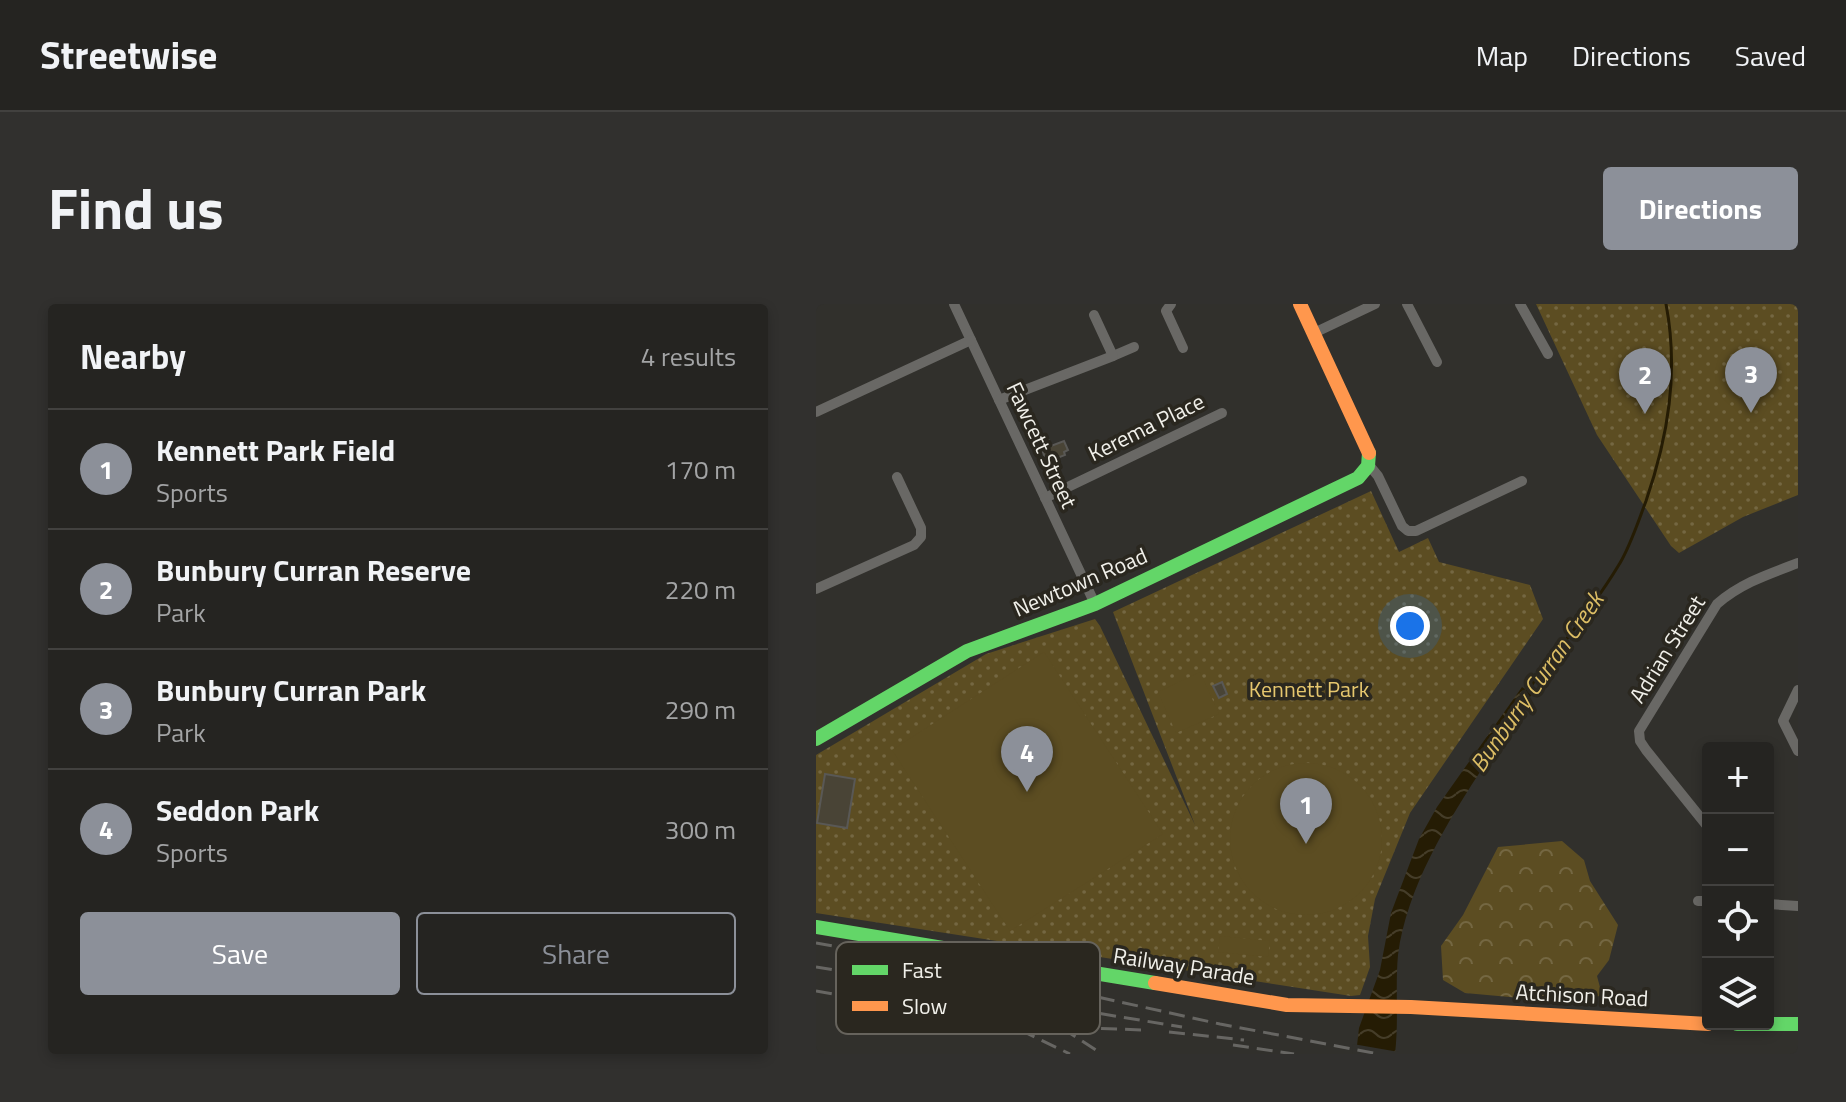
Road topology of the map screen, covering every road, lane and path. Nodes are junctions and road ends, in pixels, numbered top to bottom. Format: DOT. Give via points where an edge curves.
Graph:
graph roads {
  1 [pos="954,304"];
  2 [pos="1171,304"];
  3 [pos="1300,304"];
  4 [pos="1375,304"];
  5 [pos="1407,304"];
  6 [pos="1520,304"];
  7 [pos="1094,315"];
  8 [pos="1314,333"];
  9 [pos="971,340"];
  10 [pos="1134,347"];
  11 [pos="1183,348"];
  12 [pos="1548,354"];
  13 [pos="1113,356"];
  14 [pos="1437,362"];
  15 [pos="999,400"];
  16 [pos="816,412"];
  17 [pos="1222,413"];
  18 [pos="1367,469"];
  19 [pos="897,477"];
  20 [pos="1522,481"];
  21 [pos="1045,498"];
  22 [pos="1798,563"];
  23 [pos="816,589"];
  24 [pos="1095,604"];
  25 [pos="1798,690"];
  26 [pos="816,739"];
  27 [pos="1798,751"];
  28 [pos="1702,820"];
  29 [pos="1774,904"];
  30 [pos="1798,906"];
  31 [pos="816,927"];
  32 [pos="905,942"];
  33 [pos="1100,975"];
  34 [pos="1453,1009"];
  35 [pos="1702,1024"];
  36 [pos="1774,1024"];
  37 [pos="1798,1024"];
  1 -- 9 [label="street, Fawcett Street"];
  2 -- 11 [label="street" via="1166,311"];
  3 -- 8 [label="street"];
  4 -- 8 [label="street"];
  5 -- 14 [label="street"];
  6 -- 12 [label="street"];
  7 -- 13 [label="street"];
  8 -- 18 [label="street" via="1368,451"];
  9 -- 15 [label="street, Fawcett Street"];
  9 -- 16 [label="street"];
  10 -- 13 [label="street"];
  13 -- 15 [label="street"];
  15 -- 21 [label="street, Fawcett Street"];
  17 -- 21 [label="street, Kerema Place"];
  18 -- 20 [label="street" via="1378,476 1408,531"];
  18 -- 24 [label="street, Newtown Road" via="1358,478"];
  19 -- 23 [label="street" via="921,537 914,545"];
  21 -- 24 [label="street, Fawcett Street"];
  22 -- 28 [label="street, Adrian Street" via="1748,582 1717,604 1639,731 1646,750"];
  24 -- 26 [label="street, Newtown Road" via="967,651"];
  25 -- 27 [label="street" via="1783,721"];
  29 -- 30 [label="street"];
  31 -- 32 [label="street, Railway Parade"];
  33 -- 34 [label="street, Railway Parade" via="1287,1005"];
  34 -- 35 [label="street, Atchison Road"];
  36 -- 37 [label="street"];
}
